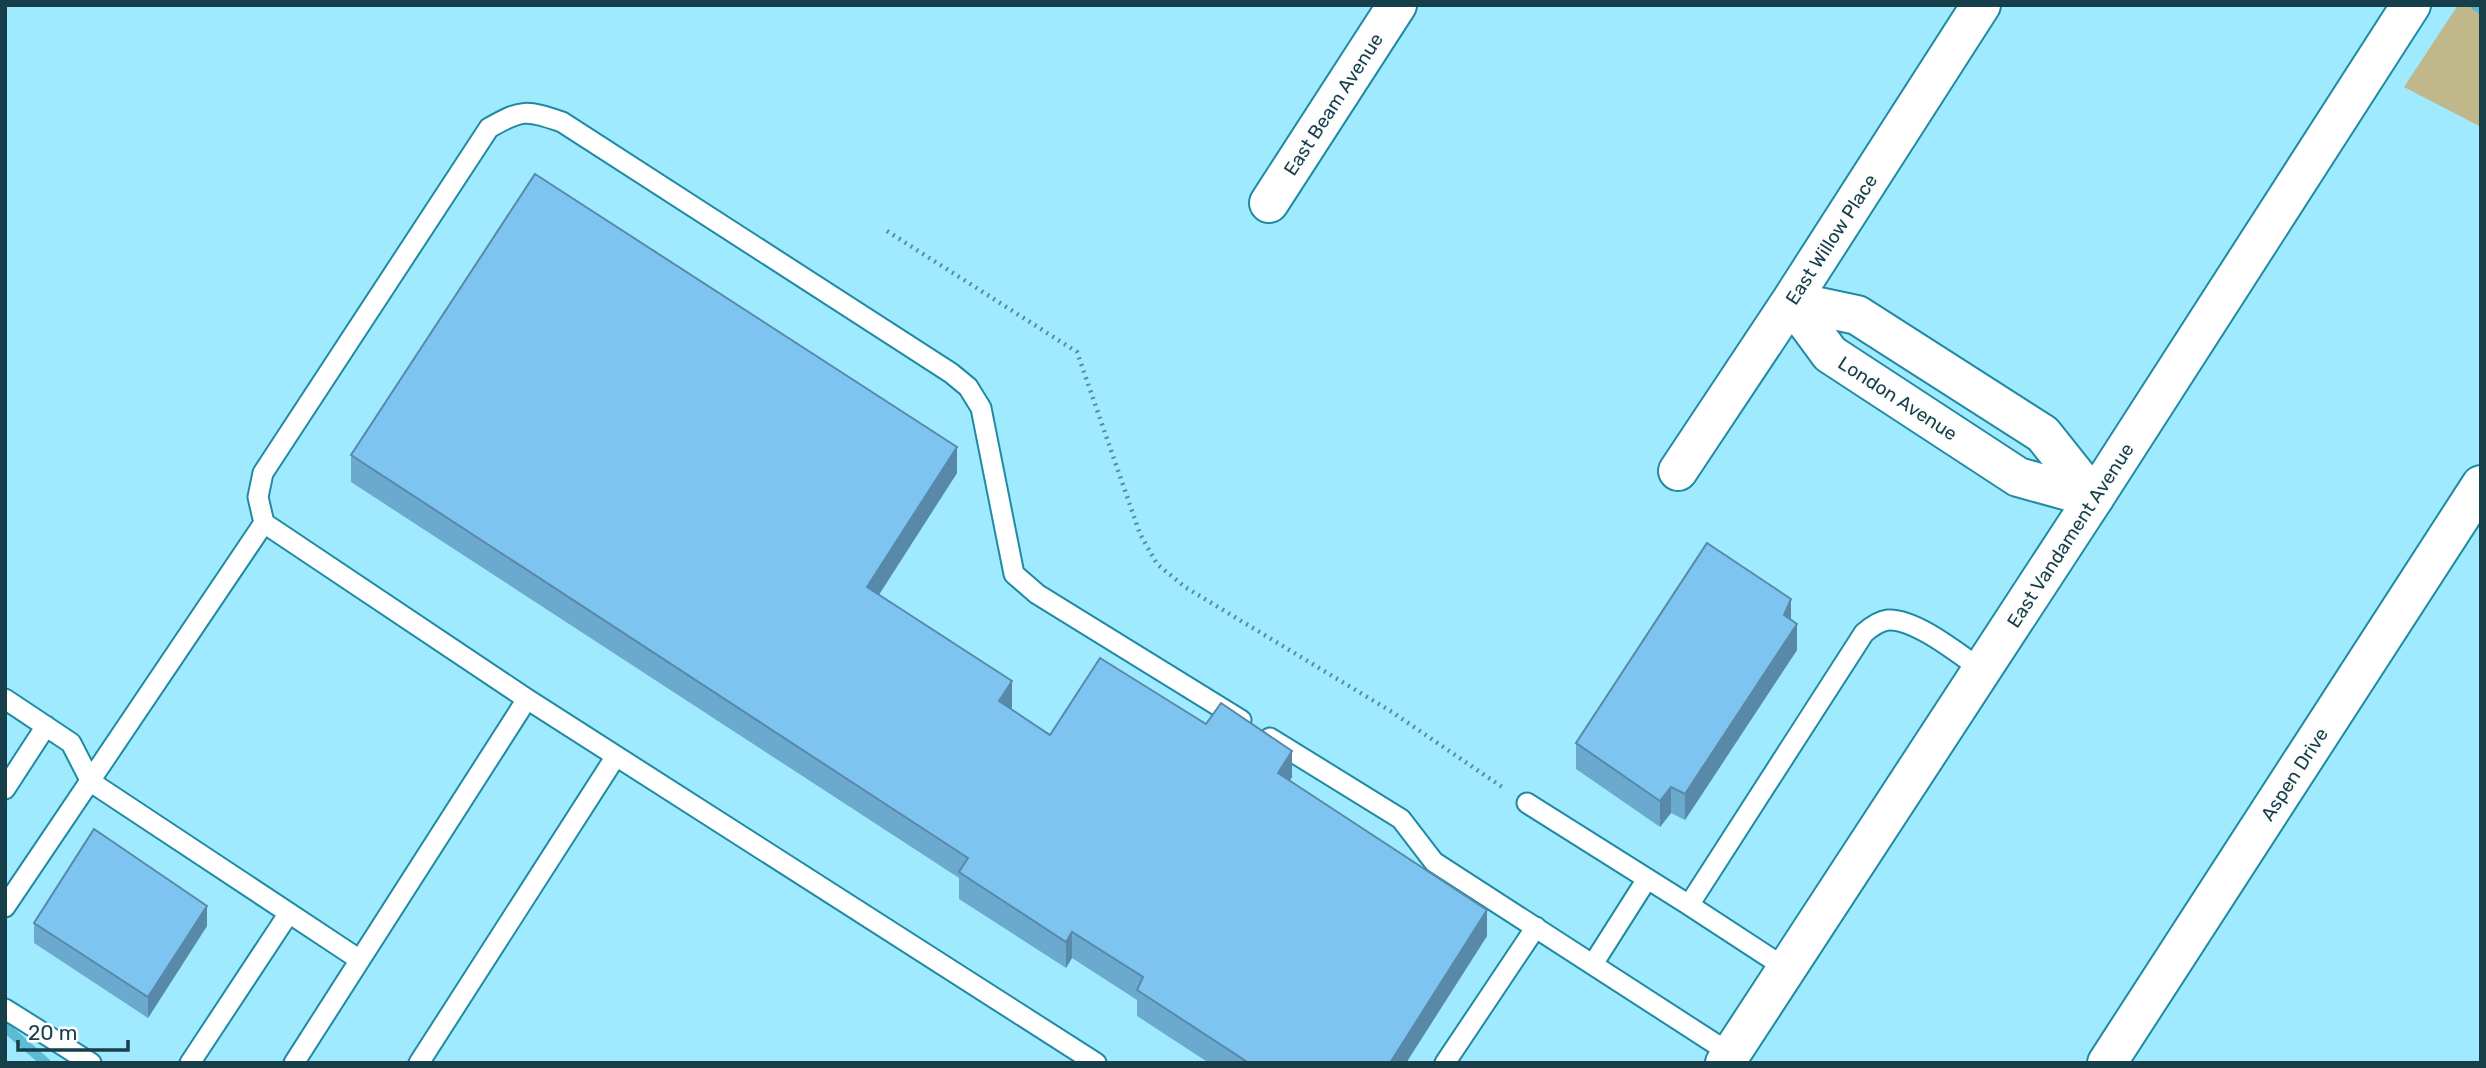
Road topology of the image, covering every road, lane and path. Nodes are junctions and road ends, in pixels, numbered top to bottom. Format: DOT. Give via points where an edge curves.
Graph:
graph roads {
  1 [pos="1396,5"];
  2 [pos="1981,5"];
  3 [pos="2411,5"];
  4 [pos="1269,203"];
  5 [pos="887,231"];
  6 [pos="1791,301"];
  7 [pos="1678,471"];
  8 [pos="2481,485"];
  9 [pos="2094,498"];
  10 [pos="264,523"];
  11 [pos="1982,670"];
  12 [pos="5,699"];
  13 [pos="527,699"];
  14 [pos="46,726"];
  15 [pos="616,756"];
  16 [pos="91,782"];
  17 [pos="5,789"];
  18 [pos="1527,803"];
  19 [pos="1647,879"];
  20 [pos="1689,905"];
  21 [pos="5,907"];
  22 [pos="289,913"];
  23 [pos="1536,927"];
  24 [pos="360,960"];
  25 [pos="1593,964"];
  26 [pos="1787,970"];
  27 [pos="5,1009"];
  28 [pos="1728,1058"];
  29 [pos="91,1063"];
  30 [pos="190,1063"];
  31 [pos="294,1063"];
  32 [pos="419,1063"];
  33 [pos="1096,1063"];
  34 [pos="1445,1063"];
  35 [pos="2107,1063"];
  1 -- 4 [label="street, East Beam Avenue"];
  2 -- 6 [label="street, East Willow Place"];
  3 -- 9 [label="street, East Vandament Avenue"];
  5 -- 18 [label="path" via="1077,352 1140,534 1157,564 1185,587 1392,712"];
  6 -- 7 [label="street, East Willow Place"];
  6 -- 9 [label="street" via="1857,315 2031,427 2043,435"];
  8 -- 35 [label="street, Aspen Drive"];
  9 -- 11 [label="street, East Vandament Avenue"];
  10 -- 13 [label="lane"];
  10 -- 16 [label="lane"];
  10 -- 23 [label="lane" via="258,497 263,472 489,128 515,114 537,114 562,122 951,373 968,387 981,408 1014,574 1037,593 1401,819 1434,862"];
  11 -- 20 [label="lane" via="1909,623 1887,620 1864,633"];
  11 -- 26 [label="street, East Vandament Avenue"];
  12 -- 14 [label="lane"];
  13 -- 15 [label="lane"];
  13 -- 24 [label="lane"];
  14 -- 16 [label="lane" via="71,743"];
  14 -- 17 [label="lane"];
  15 -- 32 [label="lane"];
  15 -- 33 [label="lane"];
  16 -- 21 [label="lane"];
  16 -- 22 [label="lane"];
  18 -- 19 [label="lane"];
  19 -- 20 [label="lane"];
  19 -- 25 [label="lane"];
  20 -- 26 [label="lane"];
  22 -- 24 [label="lane"];
  22 -- 30 [label="lane"];
  23 -- 25 [label="lane"];
  23 -- 34 [label="lane"];
  24 -- 31 [label="lane"];
  25 -- 28 [label="lane"];
  26 -- 28 [label="street, East Vandament Avenue"];
  27 -- 29 [label="lane"];
}
